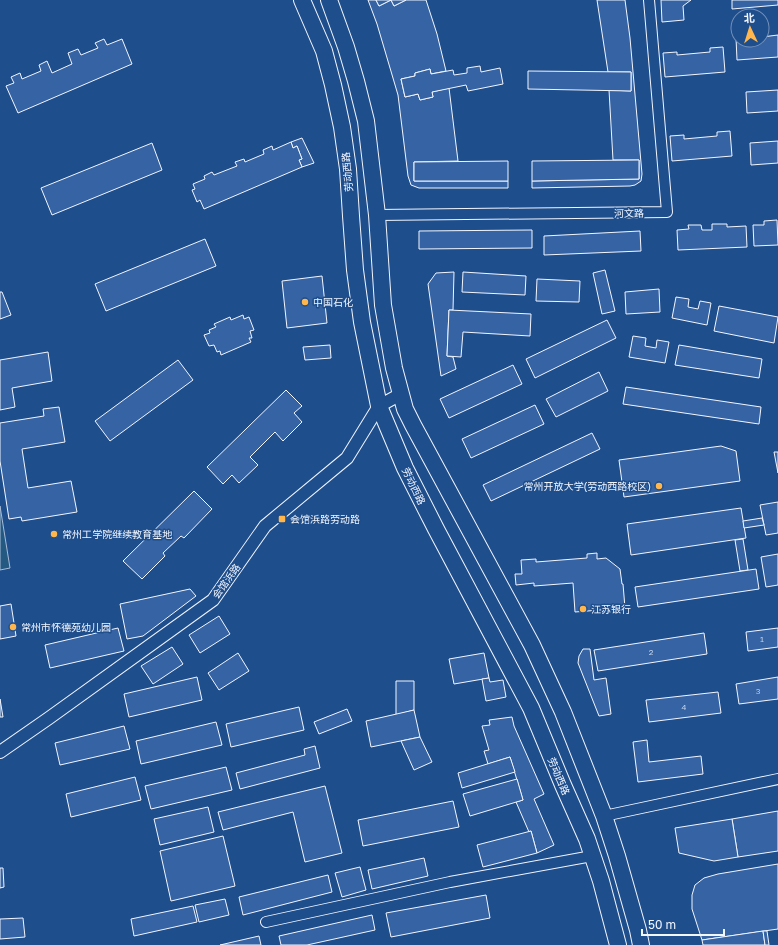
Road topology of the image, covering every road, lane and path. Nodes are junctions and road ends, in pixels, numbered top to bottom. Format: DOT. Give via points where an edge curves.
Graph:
graph roads {
  1 [pos="302,0"];
  2 [pos="329,0"];
  3 [pos="649,0"];
  4 [pos="377,215"];
  5 [pos="401,394"];
  6 [pos="379,406"];
  7 [pos="0,752"];
  8 [pos="778,779"];
  9 [pos="604,816"];
  10 [pos="592,856"];
  11 [pos="266,922"];
  12 [pos="618,945"];
  13 [pos="641,945"];
  1 -- 6 [label="main road, 劳动西路" via="324,52 342,127 348,169 355,270 362,322"];
  2 -- 4 [label="main road" via="346,47 366,121"];
  3 -- 4 [label="street, 河文路" via="667,212"];
  4 -- 5 [label="main road" via="383,305"];
  5 -- 6 [label="street, 会馆浜路"];
  5 -- 9 [label="main road" via="413,425 532,645 563,712"];
  6 -- 7 [label="street, 会馆浜路" via="347,458 265,526 213,600"];
  6 -- 10 [label="main road, 劳动西路" via="415,488 531,708"];
  8 -- 9 [label="street"];
  9 -- 13 [label="main road"];
  10 -- 11 [label="street" via="450,882"];
  10 -- 12 [label="main road, 劳动西路"];
}
